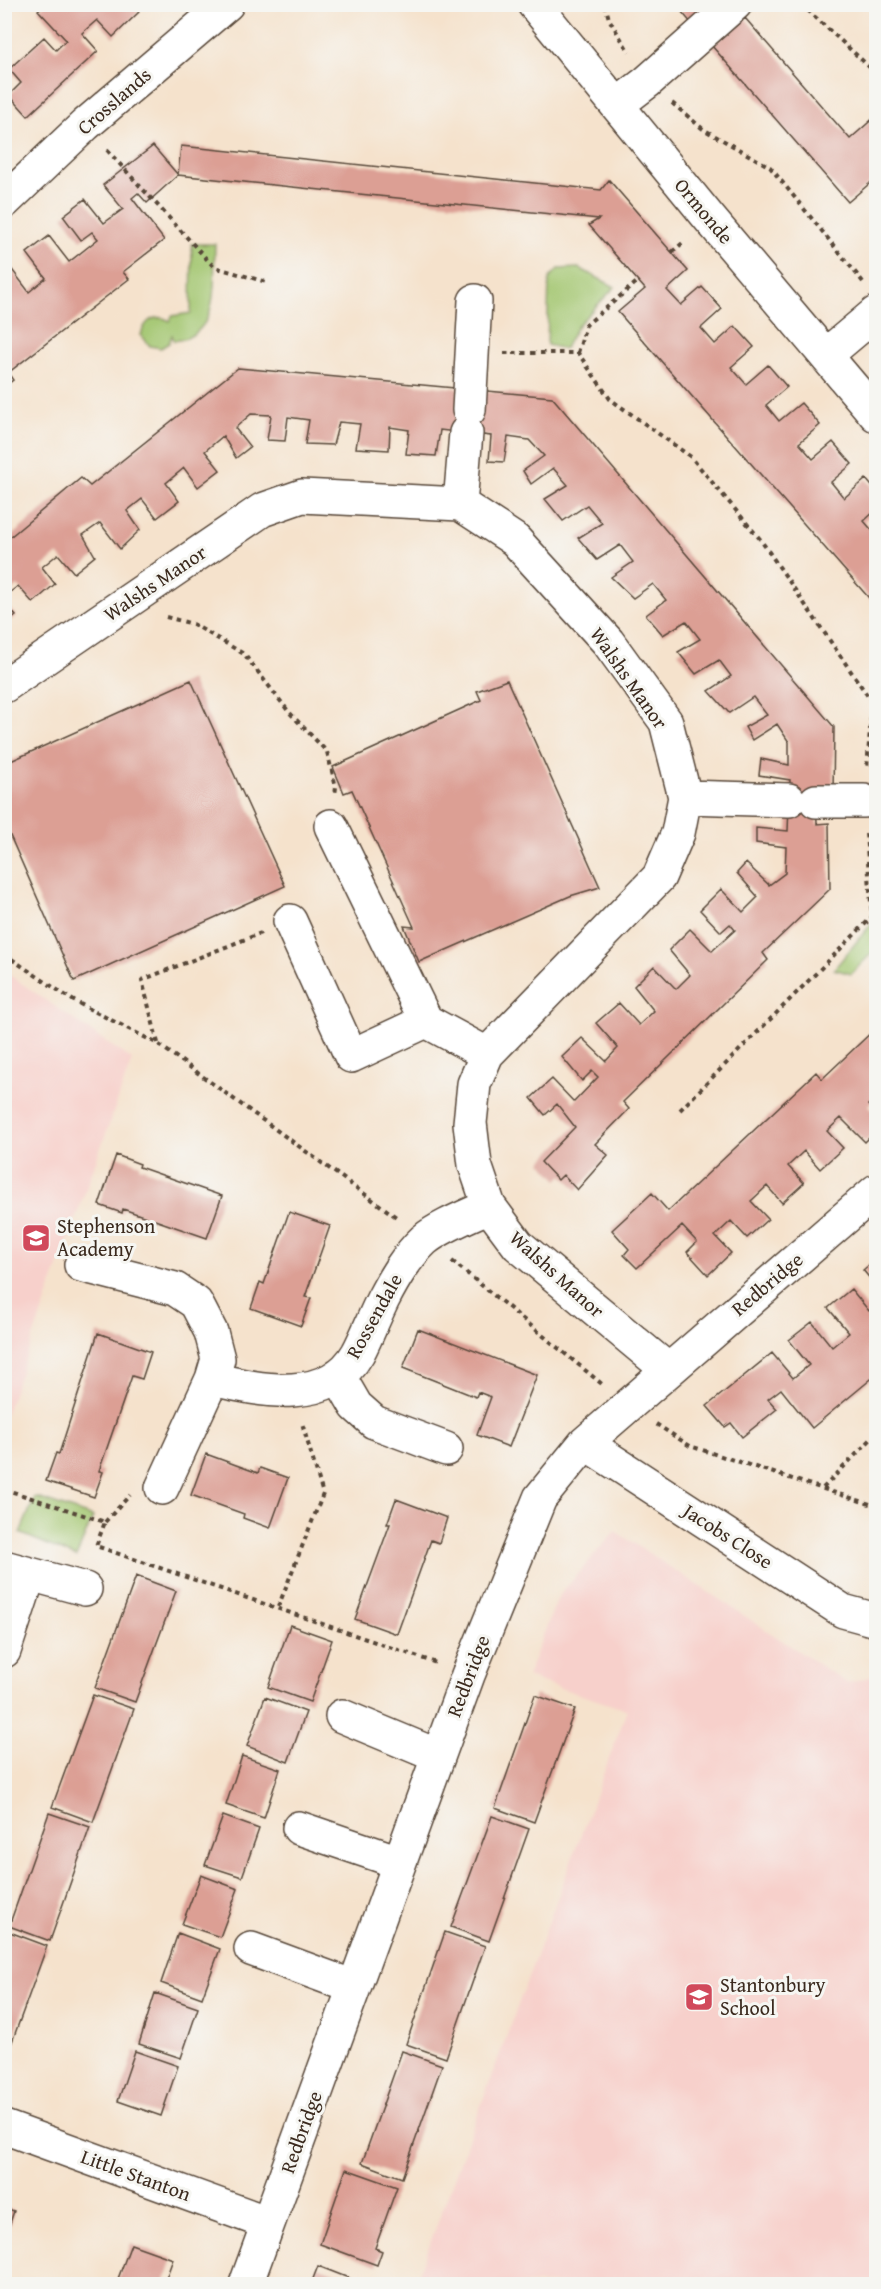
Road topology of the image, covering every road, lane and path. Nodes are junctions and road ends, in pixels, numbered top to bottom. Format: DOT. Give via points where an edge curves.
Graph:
graph roads {
  1 [pos="227,4"];
  2 [pos="534,4"];
  3 [pos="605,4"];
  4 [pos="735,4"];
  5 [pos="801,4"];
  6 [pos="876,73"];
  7 [pos="647,82"];
  8 [pos="617,105"];
  9 [pos="85,125"];
  10 [pos="11,189"];
  11 [pos="638,281"];
  12 [pos="266,282"];
  13 [pos="475,301"];
  14 [pos="873,302"];
  15 [pos="472,353"];
  16 [pos="578,353"];
  17 [pos="826,355"];
  18 [pos="876,415"];
  19 [pos="460,504"];
  20 [pos="121,605"];
  21 [pos="4,686"];
  22 [pos="685,797"];
  23 [pos="864,801"];
  24 [pos="331,826"];
  25 [pos="874,916"];
  26 [pos="290,921"];
  27 [pos="426,1021"];
  28 [pos="158,1044"];
  29 [pos="487,1054"];
  30 [pos="680,1110"];
  31 [pos="876,1191"];
  32 [pos="489,1206"];
  33 [pos="81,1265"];
  34 [pos="667,1369"];
  35 [pos="338,1375"];
  36 [pos="212,1379"];
  37 [pos="292,1391"];
  38 [pos="876,1434"];
  39 [pos="585,1443"];
  40 [pos="446,1449"];
  41 [pos="162,1488"];
  42 [pos="822,1488"];
  43 [pos="4,1489"];
  44 [pos="16,1571"];
  45 [pos="86,1589"];
  46 [pos="278,1607"];
  47 [pos="876,1620"];
  48 [pos="4,1651"];
  49 [pos="468,1675"];
  50 [pos="342,1716"];
  51 [pos="438,1756"];
  52 [pos="299,1828"];
  53 [pos="399,1862"];
  54 [pos="251,1949"];
  55 [pos="354,1988"];
  56 [pos="4,2127"];
  57 [pos="268,2223"];
  58 [pos="246,2284"];
  1 -- 9 [label="street, Crosslands"];
  2 -- 8 [label="street, Ormonde"];
  3 -- 7 [label="path" via="609,19"];
  4 -- 7 [label="street"];
  5 -- 6 [label="path"];
  7 -- 8 [label="street"];
  7 -- 14 [label="path" via="703,129 770,167"];
  8 -- 17 [label="street, Ormonde"];
  9 -- 10 [label="street, Crosslands"];
  9 -- 12 [label="path" via="214,267"];
  11 -- 16 [label="path" via="586,325"];
  13 -- 15 [label="street"];
  14 -- 17 [label="street"];
  15 -- 16 [label="path"];
  15 -- 19 [label="street"];
  16 -- 23 [label="path" via="610,399 692,457 760,539 872,702"];
  17 -- 18 [label="street, Ormonde"];
  19 -- 20 [label="street, Walshs Manor" via="302,496 262,510"];
  19 -- 22 [label="street, Walshs Manor" via="515,540 608,642 666,722"];
  20 -- 21 [label="street, Walshs Manor"];
  20 -- 24 [label="path" via="193,624 244,654 289,712 327,752 336,787"];
  22 -- 23 [label="street"];
  22 -- 29 [label="street, Walshs Manor" via="678,833 659,876"];
  23 -- 25 [label="path"];
  24 -- 27 [label="street"];
  25 -- 30 [label="path"];
  26 -- 27 [label="street" via="351,1056"];
  26 -- 28 [label="path" via="142,980"];
  27 -- 29 [label="street"];
  29 -- 32 [label="street, Walshs Manor" via="474,1084 470,1123 474,1165"];
  31 -- 34 [label="street, Redbridge"];
  32 -- 34 [label="street, Walshs Manor" via="518,1245"];
  32 -- 35 [label="street, Rossendale" via="425,1239 397,1271 357,1355"];
  33 -- 36 [label="street" via="175,1289 196,1303 211,1332 218,1359"];
  34 -- 39 [label="street, Redbridge"];
  35 -- 37 [label="street, Rossendale" via="318,1386"];
  35 -- 40 [label="street" via="356,1406 374,1422"];
  36 -- 37 [label="street, Rossendale"];
  36 -- 41 [label="street"];
  37 -- 46 [label="path" via="323,1494"];
  38 -- 42 [label="path"];
  39 -- 47 [label="street, Jacobs Close" via="843,1611"];
  39 -- 49 [label="street, Redbridge" via="540,1498"];
  43 -- 46 [label="path" via="105,1522 96,1546"];
  44 -- 45 [label="street"];
  44 -- 48 [label="street"];
  46 -- 49 [label="path"];
  49 -- 51 [label="street, Redbridge"];
  50 -- 51 [label="street"];
  51 -- 53 [label="street, Redbridge"];
  52 -- 53 [label="street"];
  53 -- 55 [label="street, Redbridge"];
  54 -- 55 [label="street"];
  55 -- 57 [label="street, Redbridge"];
  56 -- 57 [label="street, Little Stanton"];
  57 -- 58 [label="street, Redbridge"];
}
